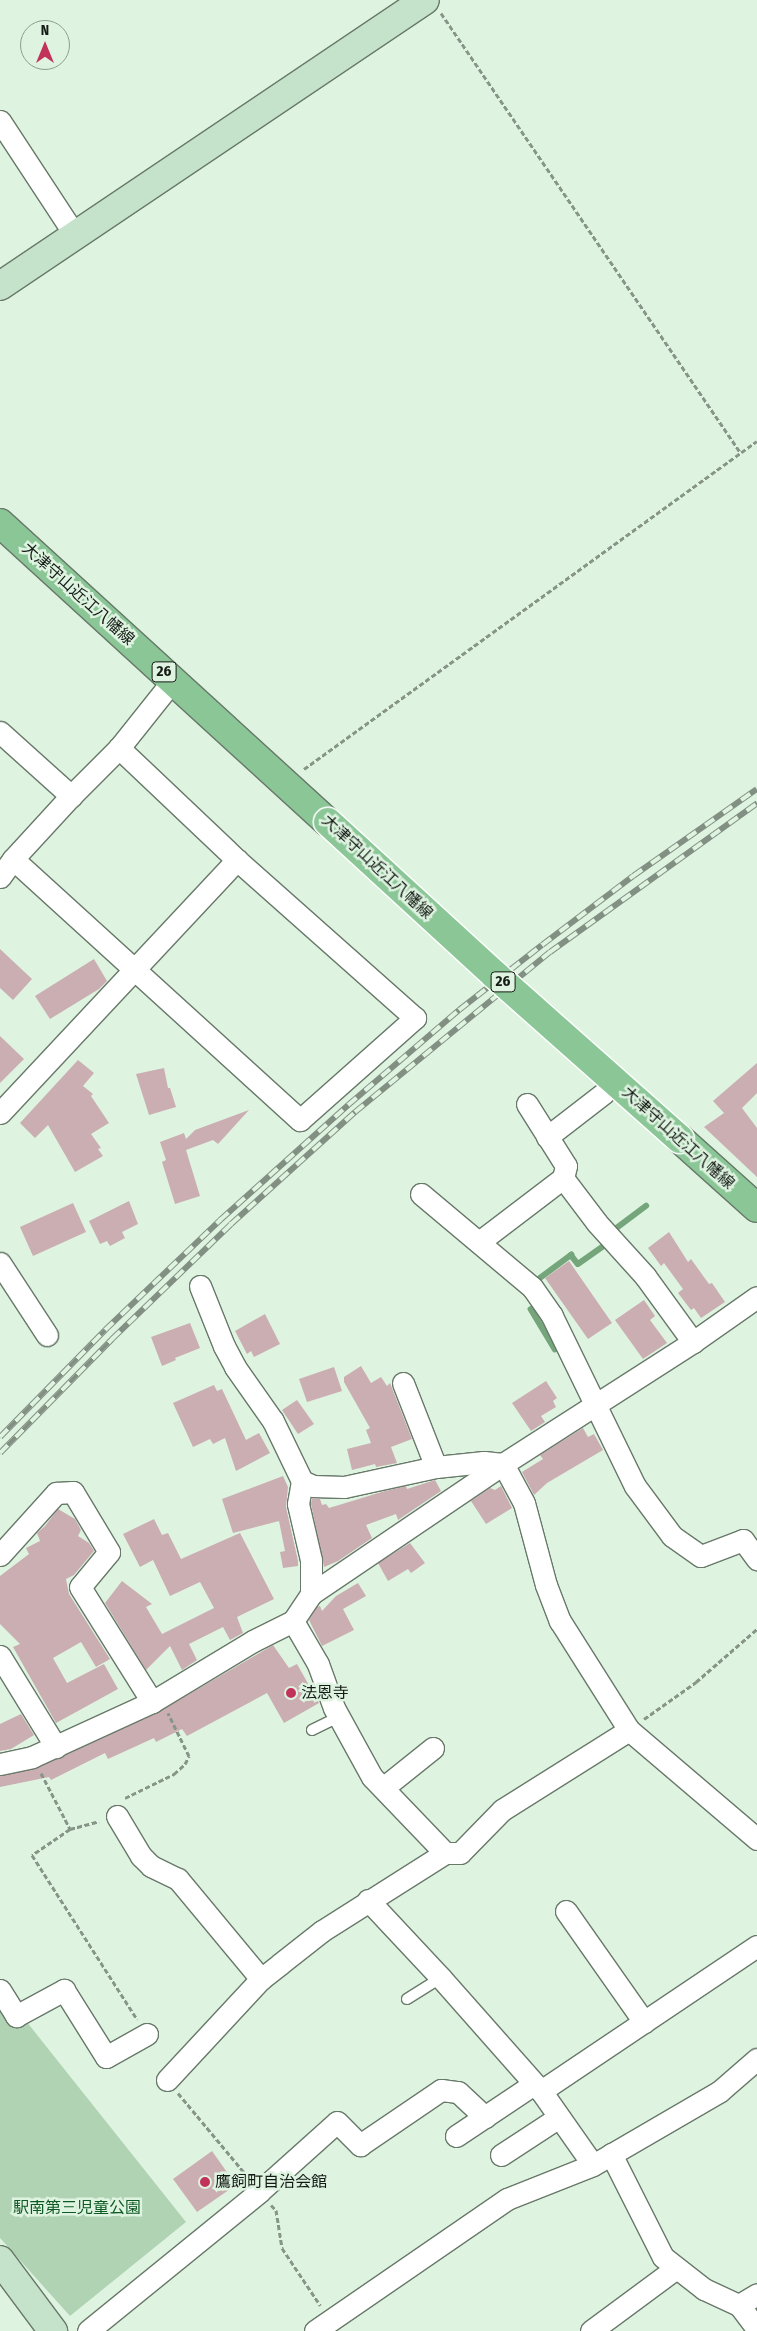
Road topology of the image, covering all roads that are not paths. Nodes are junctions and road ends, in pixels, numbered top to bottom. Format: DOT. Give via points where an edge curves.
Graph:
graph roads {
  1 [pos="432,4"];
  2 [pos="0,121"];
  3 [pos="75,235"];
  4 [pos="0,286"];
  5 [pos="0,523"];
  6 [pos="174,680"];
  7 [pos="0,732"];
  8 [pos="119,748"];
  9 [pos="71,796"];
  10 [pos="14,859"];
  11 [pos="237,860"];
  12 [pos="0,877"];
  13 [pos="134,971"];
  14 [pos="604,1093"];
  15 [pos="527,1104"];
  16 [pos="0,1113"];
  17 [pos="547,1137"];
  18 [pos="563,1178"];
  19 [pos="422,1194"];
  20 [pos="757,1208"];
  21 [pos="479,1242"];
  22 [pos="0,1263"];
  23 [pos="200,1286"];
  24 [pos="757,1297"];
  25 [pos="47,1335"];
  26 [pos="693,1342"];
  27 [pos="403,1383"];
  28 [pos="595,1405"];
  29 [pos="503,1464"];
  30 [pos="436,1467"];
  31 [pos="302,1481"];
  32 [pos="0,1555"];
  33 [pos="757,1559"];
  34 [pos="310,1594"];
  35 [pos="294,1621"];
  36 [pos="0,1656"];
  37 [pos="156,1700"];
  38 [pos="339,1717"];
  39 [pos="312,1730"];
  40 [pos="629,1730"];
  41 [pos="56,1747"];
  42 [pos="433,1748"];
  43 [pos="0,1764"];
  44 [pos="383,1788"];
  45 [pos="117,1816"];
  46 [pos="757,1839"];
  47 [pos="445,1853"];
  48 [pos="368,1900"];
  49 [pos="566,1911"];
  50 [pos="757,1946"];
  51 [pos="441,1978"];
  52 [pos="261,1979"];
  53 [pos="0,1990"];
  54 [pos="407,1999"];
  55 [pos="644,2022"];
  56 [pos="147,2034"];
  57 [pos="757,2059"];
  58 [pos="166,2080"];
  59 [pos="538,2087"];
  60 [pos="485,2117"];
  61 [pos="559,2117"];
  62 [pos="456,2136"];
  63 [pos="611,2154"];
  64 [pos="501,2155"];
  65 [pos="593,2166"];
  66 [pos="0,2260"];
  67 [pos="676,2268"];
  68 [pos="757,2294"];
  69 [pos="739,2305"];
  70 [pos="757,2329"];
  71 [pos="53,2331"];
  72 [pos="88,2331"];
  73 [pos="315,2331"];
  74 [pos="591,2331"];
  1 -- 3 [label="street"];
  2 -- 3 [label="street"];
  3 -- 4 [label="street"];
  5 -- 6 [label="main road, 大津守山近江八幡線 / 26"];
  6 -- 8 [label="street"];
  6 -- 20 [label="main road, 大津守山近江八幡線 / 26, bridge" via="495,975"];
  7 -- 9 [label="street"];
  8 -- 9 [label="street"];
  8 -- 11 [label="street"];
  9 -- 10 [label="street"];
  10 -- 12 [label="street"];
  10 -- 13 [label="street"];
  11 -- 13 [label="street"];
  11 -- 13 [label="street" via="415,1018 300,1120"];
  13 -- 16 [label="street"];
  14 -- 17 [label="street"];
  15 -- 17 [label="street"];
  17 -- 18 [label="street" via="566,1166"];
  18 -- 21 [label="street"];
  18 -- 26 [label="street" via="597,1224 645,1276"];
  19 -- 21 [label="street"];
  21 -- 28 [label="street" via="532,1287 552,1316"];
  22 -- 25 [label="street"];
  23 -- 31 [label="street" via="224,1346 273,1422"];
  24 -- 26 [label="street"];
  26 -- 28 [label="street"];
  27 -- 30 [label="street"];
  28 -- 29 [label="street"];
  28 -- 33 [label="street" via="635,1486 672,1536 701,1556 743,1540"];
  29 -- 30 [label="street" via="484,1462"];
  29 -- 34 [label="street"];
  29 -- 40 [label="street" via="524,1503 546,1585 560,1621"];
  30 -- 31 [label="street" via="344,1487 313,1486"];
  31 -- 34 [label="street" via="298,1504 311,1560"];
  32 -- 37 [label="street" via="56,1493 73,1492 109,1552 80,1587"];
  34 -- 35 [label="street"];
  35 -- 37 [label="street" via="253,1640"];
  35 -- 38 [label="street" via="318,1664"];
  36 -- 41 [label="street"];
  37 -- 41 [label="street"];
  38 -- 39 [label="lane"];
  38 -- 44 [label="street" via="372,1777"];
  40 -- 46 [label="street"];
  40 -- 47 [label="street" via="502,1810 460,1853"];
  41 -- 43 [label="street" via="32,1757"];
  42 -- 44 [label="street"];
  44 -- 47 [label="street"];
  45 -- 52 [label="street" via="141,1856 151,1866 178,1879"];
  47 -- 48 [label="street"];
  48 -- 51 [label="street"];
  48 -- 52 [label="street"];
  49 -- 55 [label="street"];
  50 -- 55 [label="street"];
  51 -- 54 [label="lane"];
  51 -- 59 [label="street"];
  52 -- 58 [label="street"];
  53 -- 56 [label="street" via="16,2016 64,1990 106,2057"];
  55 -- 59 [label="street"];
  57 -- 63 [label="street" via="720,2091"];
  59 -- 60 [label="street"];
  59 -- 61 [label="street"];
  60 -- 62 [label="street"];
  60 -- 72 [label="street" via="458,2092 441,2090 360,2145 337,2122 260,2191"];
  61 -- 64 [label="street"];
  61 -- 65 [label="street"];
  63 -- 65 [label="street"];
  63 -- 67 [label="street" via="663,2257"];
  65 -- 73 [label="street" via="507,2198"];
  66 -- 71 [label="street"];
  67 -- 69 [label="street" via="704,2289"];
  67 -- 74 [label="street"];
  68 -- 69 [label="street"];
  69 -- 70 [label="street"];
}
